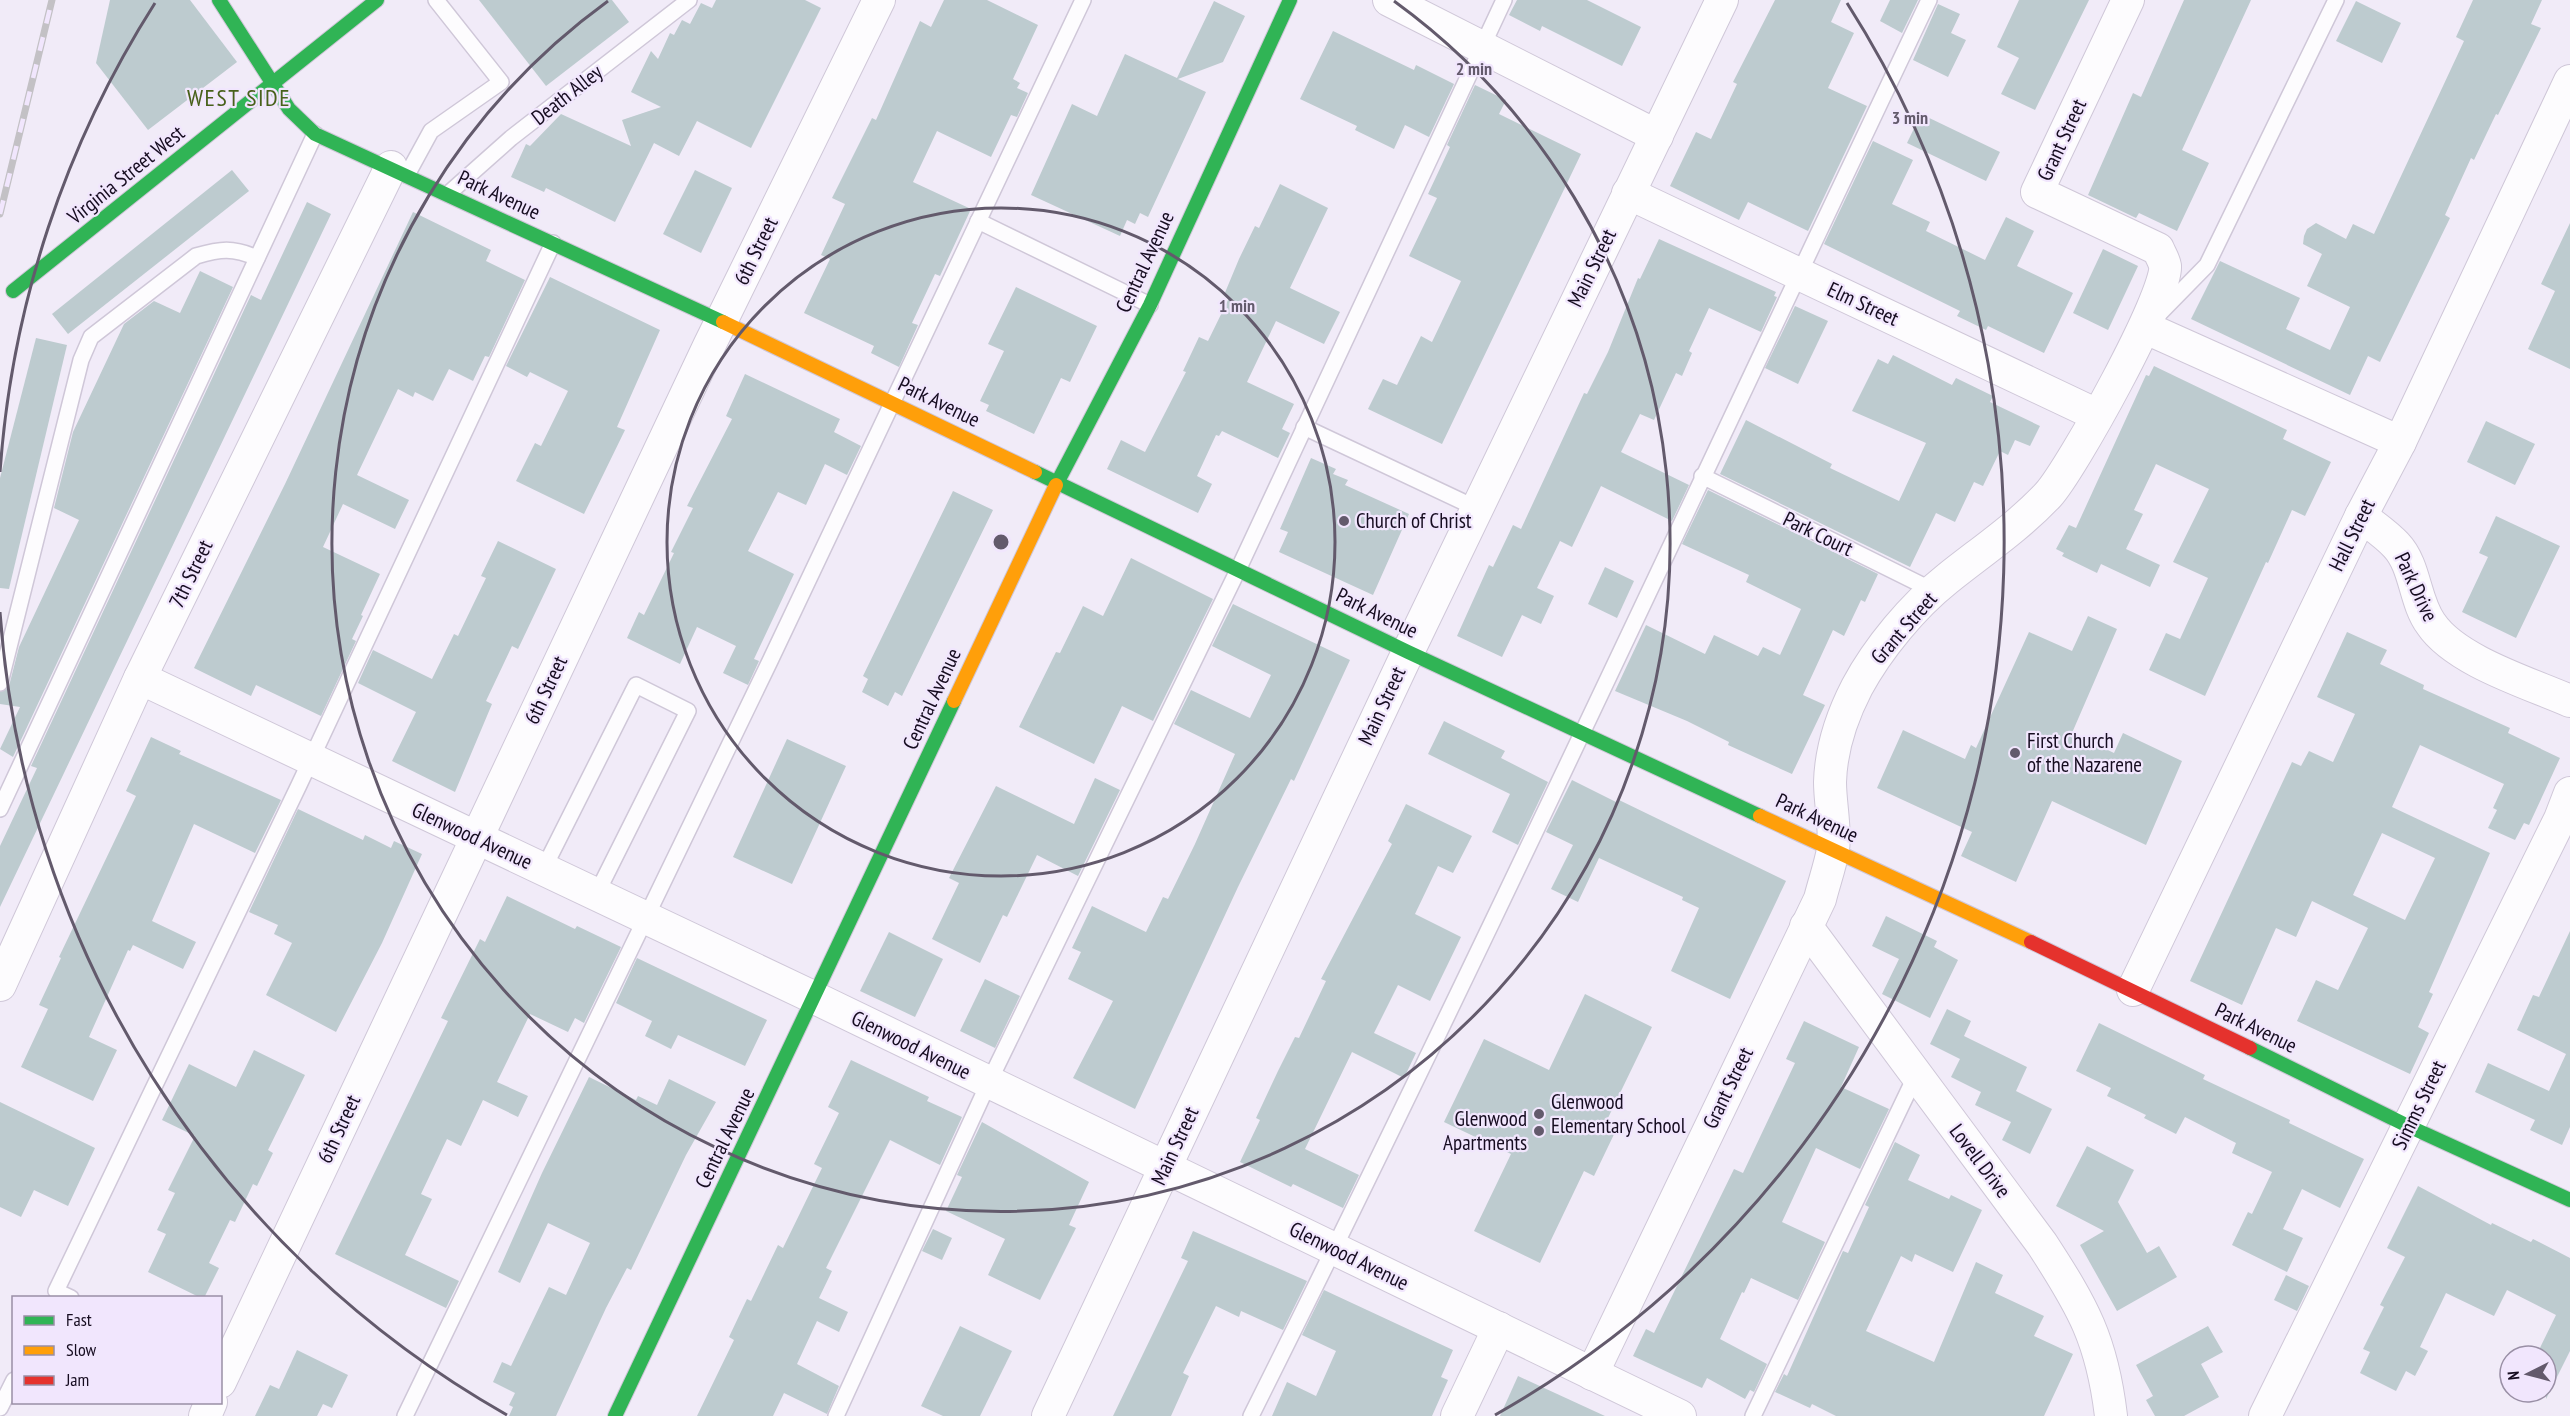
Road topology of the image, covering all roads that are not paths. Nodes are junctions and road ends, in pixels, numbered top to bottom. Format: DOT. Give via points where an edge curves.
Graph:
graph roads {
  1 [pos="219,0"];
  2 [pos="377,0"];
  3 [pos="436,0"];
  4 [pos="689,0"];
  5 [pos="879,0"];
  6 [pos="1083,0"];
  7 [pos="1290,0"];
  8 [pos="1389,0"];
  9 [pos="1504,0"];
  10 [pos="1722,0"];
  11 [pos="1929,0"];
  12 [pos="2128,0"];
  13 [pos="2336,0"];
  14 [pos="1482,47"];
  15 [pos="2570,81"];
  16 [pos="273,82"];
  17 [pos="315,134"];
  18 [pos="1657,136"];
  19 [pos="399,171"];
  20 [pos="1628,193"];
  21 [pos="448,194"];
  22 [pos="978,221"];
  23 [pos="554,243"];
  24 [pos="257,258"];
  25 [pos="1798,273"];
  26 [pos="13,291"];
  27 [pos="1149,305"];
  28 [pos="721,321"];
  29 [pos="2146,328"];
  30 [pos="891,403"];
  31 [pos="2097,415"];
  32 [pos="1304,427"];
  33 [pos="2400,442"];
  34 [pos="1702,477"];
  35 [pos="1057,482"];
  36 [pos="1476,508"];
  37 [pos="2361,516"];
  38 [pos="1238,570"];
  39 [pos="1934,591"];
  40 [pos="1408,652"];
  41 [pos="140,678"];
  42 [pos="0,683"];
  43 [pos="2570,701"];
  44 [pos="1582,733"];
  45 [pos="311,760"];
  46 [pos="2570,793"];
  47 [pos="0,809"];
  48 [pos="476,838"];
  49 [pos="1833,849"];
  50 [pos="543,870"];
  51 [pos="596,895"];
  52 [pos="646,919"];
  53 [pos="1806,926"];
  54 [pos="0,986"];
  55 [pos="2133,990"];
  56 [pos="815,998"];
  57 [pos="1916,1075"];
  58 [pos="989,1082"];
  59 [pos="2408,1126"];
  60 [pos="1166,1167"];
  61 [pos="2570,1200"];
  62 [pos="1335,1249"];
  63 [pos="55,1294"];
  64 [pos="1499,1329"];
  65 [pos="222,1374"];
  66 [pos="1592,1374"];
  67 [pos="12,1384"];
  68 [pos="0,1408"];
  69 [pos="405,1416"];
  70 [pos="615,1416"];
  71 [pos="836,1416"];
  72 [pos="1048,1416"];
  73 [pos="1251,1416"];
  74 [pos="1457,1416"];
  75 [pos="1680,1416"];
  76 [pos="1753,1416"];
  77 [pos="2111,1416"];
  78 [pos="2265,1416"];
  1 -- 16 [label="street, Park Avenue"];
  2 -- 16 [label="street, Virginia Street West"];
  3 -- 19 [label="lane" via="501,82 431,131"];
  4 -- 21 [label="lane, Death Alley" via="511,138"];
  5 -- 28 [label="street, 6th Street"];
  6 -- 22 [label="lane"];
  7 -- 27 [label="street, Central Avenue"];
  8 -- 14 [label="street"];
  9 -- 14 [label="lane"];
  10 -- 18 [label="street, Main Street"];
  11 -- 25 [label="lane"];
  12 -- 29 [label="street, Grant Street" via="2037,192 2158,249 2165,266"];
  13 -- 29 [label="lane" via="2207,265"];
  14 -- 18 [label="street"];
  14 -- 32 [label="lane"];
  15 -- 33 [label="street, Hall Street"];
  16 -- 17 [label="street, Park Avenue" via="289,110"];
  16 -- 26 [label="street, Virginia Street West"];
  17 -- 19 [label="street, Park Avenue"];
  17 -- 24 [label="lane"];
  18 -- 20 [label="street, Main Street"];
  19 -- 21 [label="street, Park Avenue"];
  19 -- 41 [label="street, 7th Street"];
  20 -- 25 [label="street, Elm Street"];
  20 -- 36 [label="street, Main Street"];
  21 -- 23 [label="street, Park Avenue"];
  22 -- 27 [label="lane"];
  22 -- 30 [label="lane"];
  23 -- 28 [label="street, Park Avenue"];
  23 -- 45 [label="lane"];
  24 -- 42 [label="lane" via="239,250 216,250 196,256 91,337 81,360"];
  24 -- 47 [label="lane"];
  25 -- 31 [label="street, Elm Street"];
  25 -- 34 [label="lane"];
  27 -- 35 [label="street, Central Avenue"];
  28 -- 30 [label="street, Park Avenue"];
  28 -- 48 [label="street, 6th Street"];
  29 -- 31 [label="street, Grant Street"];
  29 -- 33 [label="street"];
  30 -- 35 [label="street, Park Avenue"];
  30 -- 52 [label="lane"];
  31 -- 39 [label="street, Grant Street" via="2051,492 2000,540"];
  32 -- 36 [label="lane"];
  32 -- 38 [label="lane"];
  33 -- 37 [label="street, Hall Street"];
  34 -- 39 [label="lane, Park Court"];
  34 -- 44 [label="lane"];
  35 -- 38 [label="street, Park Avenue"];
  35 -- 56 [label="street, Central Avenue"];
  36 -- 40 [label="street, Main Street"];
  37 -- 43 [label="street, Park Drive" via="2397,546 2408,563 2417,599 2430,624 2446,642 2463,654"];
  37 -- 55 [label="street, Hall Street"];
  38 -- 40 [label="street, Park Avenue"];
  38 -- 58 [label="lane"];
  39 -- 49 [label="street, Grant Street" via="1874,660 1850,702 1833,754"];
  40 -- 44 [label="street, Park Avenue"];
  40 -- 60 [label="street, Main Street"];
  41 -- 45 [label="street, Glenwood Avenue"];
  41 -- 54 [label="street, 7th Street"];
  44 -- 49 [label="street, Park Avenue"];
  44 -- 62 [label="lane"];
  45 -- 48 [label="street, Glenwood Avenue"];
  45 -- 63 [label="lane"];
  46 -- 59 [label="street, Simms Street"];
  48 -- 50 [label="street, Glenwood Avenue"];
  48 -- 65 [label="street, 6th Street"];
  49 -- 53 [label="street, Grant Street" via="1820,898"];
  49 -- 55 [label="street, Park Avenue"];
  50 -- 51 [label="street, Glenwood Avenue"];
  50 -- 51 [label="lane" via="636,685 688,711"];
  51 -- 52 [label="street, Glenwood Avenue"];
  52 -- 56 [label="street, Glenwood Avenue"];
  52 -- 69 [label="lane"];
  53 -- 57 [label="street, Lovell Drive"];
  53 -- 66 [label="street, Grant Street"];
  55 -- 59 [label="street, Park Avenue"];
  56 -- 58 [label="street, Glenwood Avenue"];
  56 -- 70 [label="street, Central Avenue"];
  57 -- 76 [label="lane"];
  57 -- 77 [label="street, Lovell Drive" via="2076,1296 2101,1357"];
  58 -- 60 [label="street, Glenwood Avenue"];
  58 -- 71 [label="lane"];
  59 -- 61 [label="street, Park Avenue"];
  59 -- 78 [label="street, Simms Street"];
  60 -- 62 [label="street, Glenwood Avenue"];
  60 -- 72 [label="street, Main Street"];
  62 -- 64 [label="street, Glenwood Avenue"];
  62 -- 73 [label="lane"];
  64 -- 66 [label="street, Glenwood Avenue"];
  64 -- 74 [label="street"];
  66 -- 75 [label="street, Glenwood Avenue"];
  67 -- 68 [label="lane"];
}
